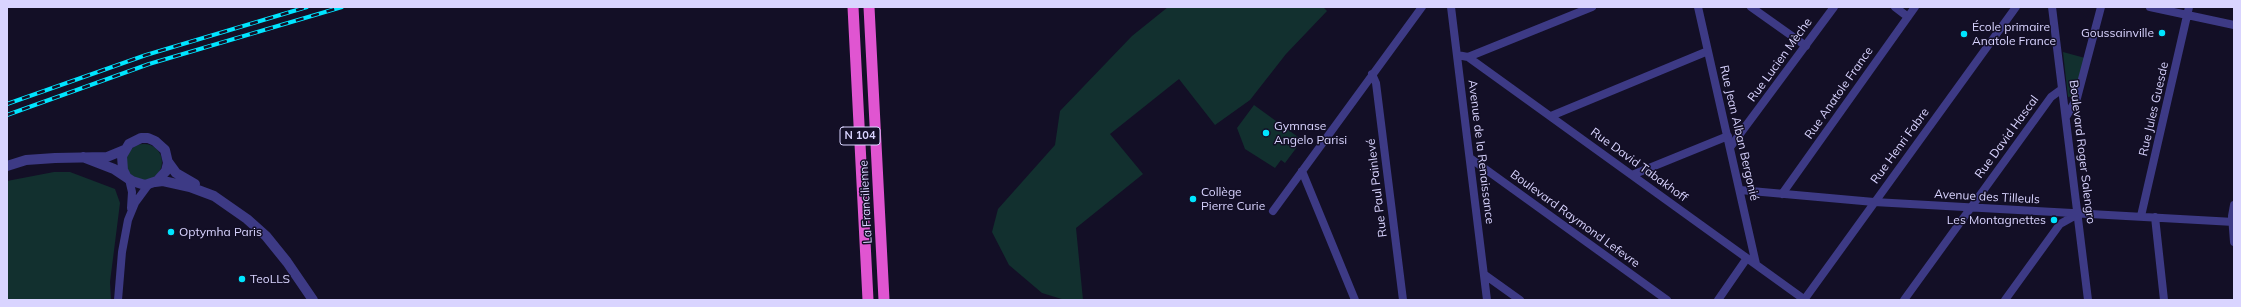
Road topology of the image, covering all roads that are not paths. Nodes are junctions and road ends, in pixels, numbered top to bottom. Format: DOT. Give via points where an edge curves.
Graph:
graph roads {
  1 [pos="853,7"];
  2 [pos="869,7"];
  3 [pos="1422,7"];
  4 [pos="1451,7"];
  5 [pos="1592,7"];
  6 [pos="1698,7"];
  7 [pos="1751,7"];
  8 [pos="1834,7"];
  9 [pos="1895,7"];
  10 [pos="1915,7"];
  11 [pos="2016,7"];
  12 [pos="2052,7"];
  13 [pos="2101,7"];
  14 [pos="2150,7"];
  15 [pos="2188,11"];
  16 [pos="1908,17"];
  17 [pos="2234,25"];
  18 [pos="1806,46"];
  19 [pos="1708,51"];
  20 [pos="1457,55"];
  21 [pos="1468,57"];
  22 [pos="1372,74"];
  23 [pos="2062,89"];
  24 [pos="1551,116"];
  25 [pos="2066,117"];
  26 [pos="1728,136"];
  27 [pos="1731,146"];
  28 [pos="124,150"];
  29 [pos="83,158"];
  30 [pos="1470,158"];
  31 [pos="168,162"];
  32 [pos="7,166"];
  33 [pos="1302,171"];
  34 [pos="1632,175"];
  35 [pos="127,177"];
  36 [pos="152,183"];
  37 [pos="1740,190"];
  38 [pos="1782,194"];
  39 [pos="214,196"];
  40 [pos="1874,202"];
  41 [pos="2234,205"];
  42 [pos="1971,208"];
  43 [pos="131,211"];
  44 [pos="1273,211"];
  45 [pos="2078,214"];
  46 [pos="2141,216"];
  47 [pos="2155,217"];
  48 [pos="2233,222"];
  49 [pos="2234,242"];
  50 [pos="1747,258"];
  51 [pos="1756,264"];
  52 [pos="1485,275"];
  53 [pos="884,287"];
  54 [pos="118,300"];
  55 [pos="313,300"];
  56 [pos="868,300"];
  57 [pos="884,300"];
  58 [pos="888,300"];
  59 [pos="1354,300"];
  60 [pos="1402,300"];
  61 [pos="1487,300"];
  62 [pos="1520,300"];
  63 [pos="1666,300"];
  64 [pos="1718,300"];
  65 [pos="1804,300"];
  66 [pos="1904,300"];
  67 [pos="2005,300"];
  68 [pos="2088,300"];
  69 [pos="2164,300"];
  1 -- 56 [label="highway, La Francilienne / N 104"];
  2 -- 53 [label="highway, La Francilienne / N 104"];
  3 -- 22 [label="street"];
  4 -- 20 [label="street, Avenue de la Renaissance"];
  5 -- 21 [label="street"];
  6 -- 19 [label="street, Rue Jean Alban Bergonié"];
  7 -- 18 [label="street"];
  8 -- 18 [label="street, Rue Lucien Mèche"];
  9 -- 16 [label="street"];
  10 -- 16 [label="street, Rue Anatole France"];
  11 -- 40 [label="street, Rue Henri Fabre"];
  12 -- 23 [label="street, Boulevard Roger Salengro"];
  13 -- 25 [label="street" via="2077,98"];
  14 -- 15 [label="street"];
  15 -- 17 [label="street"];
  15 -- 46 [label="street, Rue Jules Guesde"];
  16 -- 38 [label="street, Rue Anatole France"];
  18 -- 27 [label="street, Rue Lucien Mèche"];
  19 -- 24 [label="street"];
  19 -- 26 [label="street, Rue Jean Alban Bergonié"];
  20 -- 21 [label="street, Rue David Tabakhoff"];
  20 -- 30 [label="street, Avenue de la Renaissance"];
  21 -- 24 [label="street, Rue David Tabakhoff"];
  22 -- 33 [label="street"];
  22 -- 60 [label="street, Rue Paul Painlevé" via="1376,83"];
  23 -- 25 [label="street, Boulevard Roger Salengro"];
  23 -- 42 [label="street, Rue David Hascal" via="2051,97"];
  24 -- 34 [label="street, Rue David Tabakhoff"];
  25 -- 45 [label="street, Boulevard Roger Salengro"];
  26 -- 27 [label="street, Rue Jean Alban Bergonié"];
  26 -- 34 [label="street"];
  27 -- 37 [label="street, Rue Jean Alban Bergonié"];
  28 -- 29 [label="street" via="107,157"];
  28 -- 31 [label="street" via="134,140 148,138 160,144 165,150"];
  28 -- 35 [label="street" via="121,163"];
  29 -- 32 [label="street" via="26,160"];
  29 -- 35 [label="street" via="114,169"];
  30 -- 52 [label="street, Avenue de la Renaissance"];
  30 -- 63 [label="street, Boulevard Raymond Lefevre"];
  31 -- 36 [label="street" via="163,175"];
  31 -- 39 [label="street" via="176,174 207,189"];
  33 -- 44 [label="street"];
  33 -- 59 [label="street"];
  34 -- 50 [label="street, Rue David Tabakhoff"];
  35 -- 36 [label="street" via="140,184"];
  35 -- 43 [label="street" via="132,192"];
  36 -- 39 [label="street" via="163,181"];
  36 -- 43 [label="street"];
  37 -- 38 [label="street, Avenue des Tilleuls"];
  37 -- 51 [label="street, Rue Jean Alban Bergonié"];
  38 -- 40 [label="street, Avenue des Tilleuls"];
  39 -- 55 [label="street" via="266,236"];
  40 -- 42 [label="street, Avenue des Tilleuls"];
  40 -- 65 [label="street, Rue Henri Fabre"];
  41 -- 48 [label="street"];
  42 -- 45 [label="street, Avenue des Tilleuls"];
  42 -- 66 [label="street, Rue David Hascal"];
  43 -- 54 [label="street" via="122,252"];
  45 -- 46 [label="street, Avenue des Tilleuls"];
  45 -- 67 [label="street" via="2060,224"];
  45 -- 68 [label="street, Boulevard Roger Salengro"];
  46 -- 47 [label="street, Avenue des Tilleuls"];
  47 -- 48 [label="street, Avenue des Tilleuls"];
  47 -- 69 [label="street"];
  48 -- 49 [label="street"];
  50 -- 51 [label="street, Rue David Tabakhoff"];
  50 -- 64 [label="street"];
  51 -- 65 [label="street, Rue David Tabakhoff"];
  52 -- 61 [label="street, Avenue de la Renaissance"];
  52 -- 62 [label="street"];
  53 -- 57 [label="highway, La Francilienne / N 104"];
  53 -- 58 [label="highway"];
}
